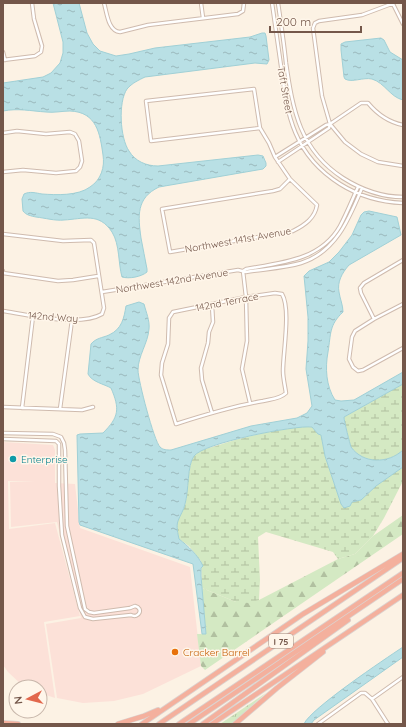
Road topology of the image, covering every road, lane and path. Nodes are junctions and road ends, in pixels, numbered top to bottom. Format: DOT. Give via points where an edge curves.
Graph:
graph roads {
  1 [pos="32,3"];
  2 [pos="104,3"];
  3 [pos="201,3"];
  4 [pos="244,3"];
  5 [pos="272,3"];
  6 [pos="278,3"];
  7 [pos="393,3"];
  8 [pos="203,18"];
  9 [pos="403,24"];
  10 [pos="3,52"];
  11 [pos="4,60"];
  12 [pos="330,124"];
  13 [pos="403,125"];
  14 [pos="260,128"];
  15 [pos="3,133"];
  16 [pos="306,138"];
  17 [pos="300,142"];
  18 [pos="308,142"];
  19 [pos="302,146"];
  20 [pos="275,157"];
  21 [pos="278,162"];
  22 [pos="403,166"];
  23 [pos="3,172"];
  24 [pos="290,179"];
  25 [pos="358,187"];
  26 [pos="362,188"];
  27 [pos="356,192"];
  28 [pos="360,194"];
  29 [pos="403,198"];
  30 [pos="403,203"];
  31 [pos="3,234"];
  32 [pos="403,260"];
  33 [pos="243,271"];
  34 [pos="3,272"];
  35 [pos="98,276"];
  36 [pos="102,292"];
  37 [pos="246,298"];
  38 [pos="403,304"];
  39 [pos="212,305"];
  40 [pos="3,311"];
  41 [pos="33,316"];
  42 [pos="374,319"];
  43 [pos="72,320"];
  44 [pos="403,348"];
  45 [pos="250,403"];
  46 [pos="3,407"];
  47 [pos="93,407"];
  48 [pos="22,408"];
  49 [pos="60,409"];
  50 [pos="212,412"];
  51 [pos="3,433"];
  52 [pos="3,439"];
  53 [pos="403,554"];
  54 [pos="403,558"];
  55 [pos="403,573"];
  56 [pos="403,579"];
  57 [pos="390,588"];
  58 [pos="403,595"];
  59 [pos="360,624"];
  60 [pos="403,677"];
  61 [pos="372,699"];
  62 [pos="170,703"];
  63 [pos="3,723"];
  64 [pos="18,724"];
  65 [pos="118,724"];
  66 [pos="142,724"];
  67 [pos="159,724"];
  68 [pos="179,724"];
  69 [pos="189,724"];
  70 [pos="203,724"];
  71 [pos="212,724"];
  72 [pos="235,724"];
  73 [pos="318,724"];
  74 [pos="388,724"];
  1 -- 11 [label="street" via="42,46 41,52 35,56"];
  2 -- 8 [label="street" via="115,32"];
  3 -- 8 [label="street"];
  4 -- 8 [label="street" via="243,11 238,14"];
  5 -- 17 [label="street, Taft Street" via="286,102 292,126"];
  6 -- 16 [label="street, Taft Street" via="291,99 298,123"];
  7 -- 9 [label="street"];
  7 -- 12 [label="street" via="362,15 315,23 313,28 322,96"];
  10 -- 11 [label="street"];
  12 -- 13 [label="street" via="364,102 384,118"];
  12 -- 16 [label="street"];
  12 -- 18 [label="street" via="329,128"];
  12 -- 22 [label="street" via="345,142 362,154 378,162"];
  14 -- 14 [label="street" via="254,88 146,101 151,141"];
  14 -- 20 [label="street"];
  15 -- 23 [label="street" via="70,132 75,134 79,141 82,161 76,171"];
  16 -- 17 [label="street"];
  16 -- 18 [label="street, Taft Street"];
  17 -- 19 [label="street, Taft Street"];
  17 -- 20 [label="street"];
  18 -- 19 [label="street"];
  18 -- 25 [label="street, Taft Street" via="328,167"];
  19 -- 21 [label="street"];
  19 -- 27 [label="street, Taft Street" via="323,171"];
  20 -- 21 [label="street"];
  21 -- 24 [label="street"];
  24 -- 24 [label="street, Northwest 141st Avenue" via="317,205 316,212 305,224 293,231 170,252 162,209 273,192"];
  25 -- 26 [label="street, Taft Street"];
  25 -- 27 [label="street, Northwest 142nd Avenue"];
  26 -- 28 [label="street, Northwest 142nd Avenue"];
  26 -- 29 [label="street" via="382,196"];
  27 -- 28 [label="street, Taft Street"];
  27 -- 33 [label="street, Northwest 142nd Avenue" via="336,232 316,252 295,260"];
  28 -- 30 [label="street"];
  28 -- 33 [label="street, Northwest 142nd Avenue" via="338,237 317,255 296,264"];
  31 -- 35 [label="street" via="63,241 91,240 94,244"];
  32 -- 42 [label="street" via="364,283 360,288"];
  33 -- 36 [label="street, Northwest 142nd Avenue"];
  33 -- 37 [label="street"];
  34 -- 35 [label="street" via="58,281"];
  35 -- 36 [label="street"];
  36 -- 43 [label="street, 142nd Way" via="102,314"];
  37 -- 39 [label="street, 142nd Terrace"];
  37 -- 45 [label="street" via="247,341 242,369"];
  37 -- 45 [label="street, 142nd Terrace" via="275,293 282,294 286,299 283,371 286,393 282,397"];
  38 -- 42 [label="street"];
  39 -- 50 [label="street" via="213,322 201,368"];
  39 -- 50 [label="street, 142nd Terrace" via="173,312 161,375 176,424"];
  40 -- 41 [label="street, 142nd Way"];
  41 -- 43 [label="street, 142nd Way"];
  41 -- 48 [label="street"];
  42 -- 44 [label="street" via="355,331 352,337 349,359 353,367 358,371 363,370"];
  43 -- 49 [label="street"];
  45 -- 50 [label="street"];
  46 -- 48 [label="street"];
  47 -- 49 [label="street" via="82,410"];
  48 -- 49 [label="street"];
  51 -- 52 [label="street" via="53,434 61,437 64,443 67,526 85,609 94,613 135,606 140,611 139,614 93,619 85,617 62,535 59,444 56,440"];
  53 -- 62 [label="highway" via="303,614"];
  54 -- 67 [label="highway, I 75"];
  55 -- 68 [label="highway"];
  56 -- 57 [label="highway"];
  57 -- 69 [label="highway"];
  57 -- 70 [label="highway" via="386,594"];
  58 -- 59 [label="highway"];
  59 -- 71 [label="highway"];
  59 -- 72 [label="highway"];
  60 -- 61 [label="street"];
  61 -- 73 [label="street" via="361,693"];
  61 -- 74 [label="street"];
  62 -- 65 [label="highway" via="144,716"];
  62 -- 66 [label="highway"];
  63 -- 64 [label="highway"];
}
